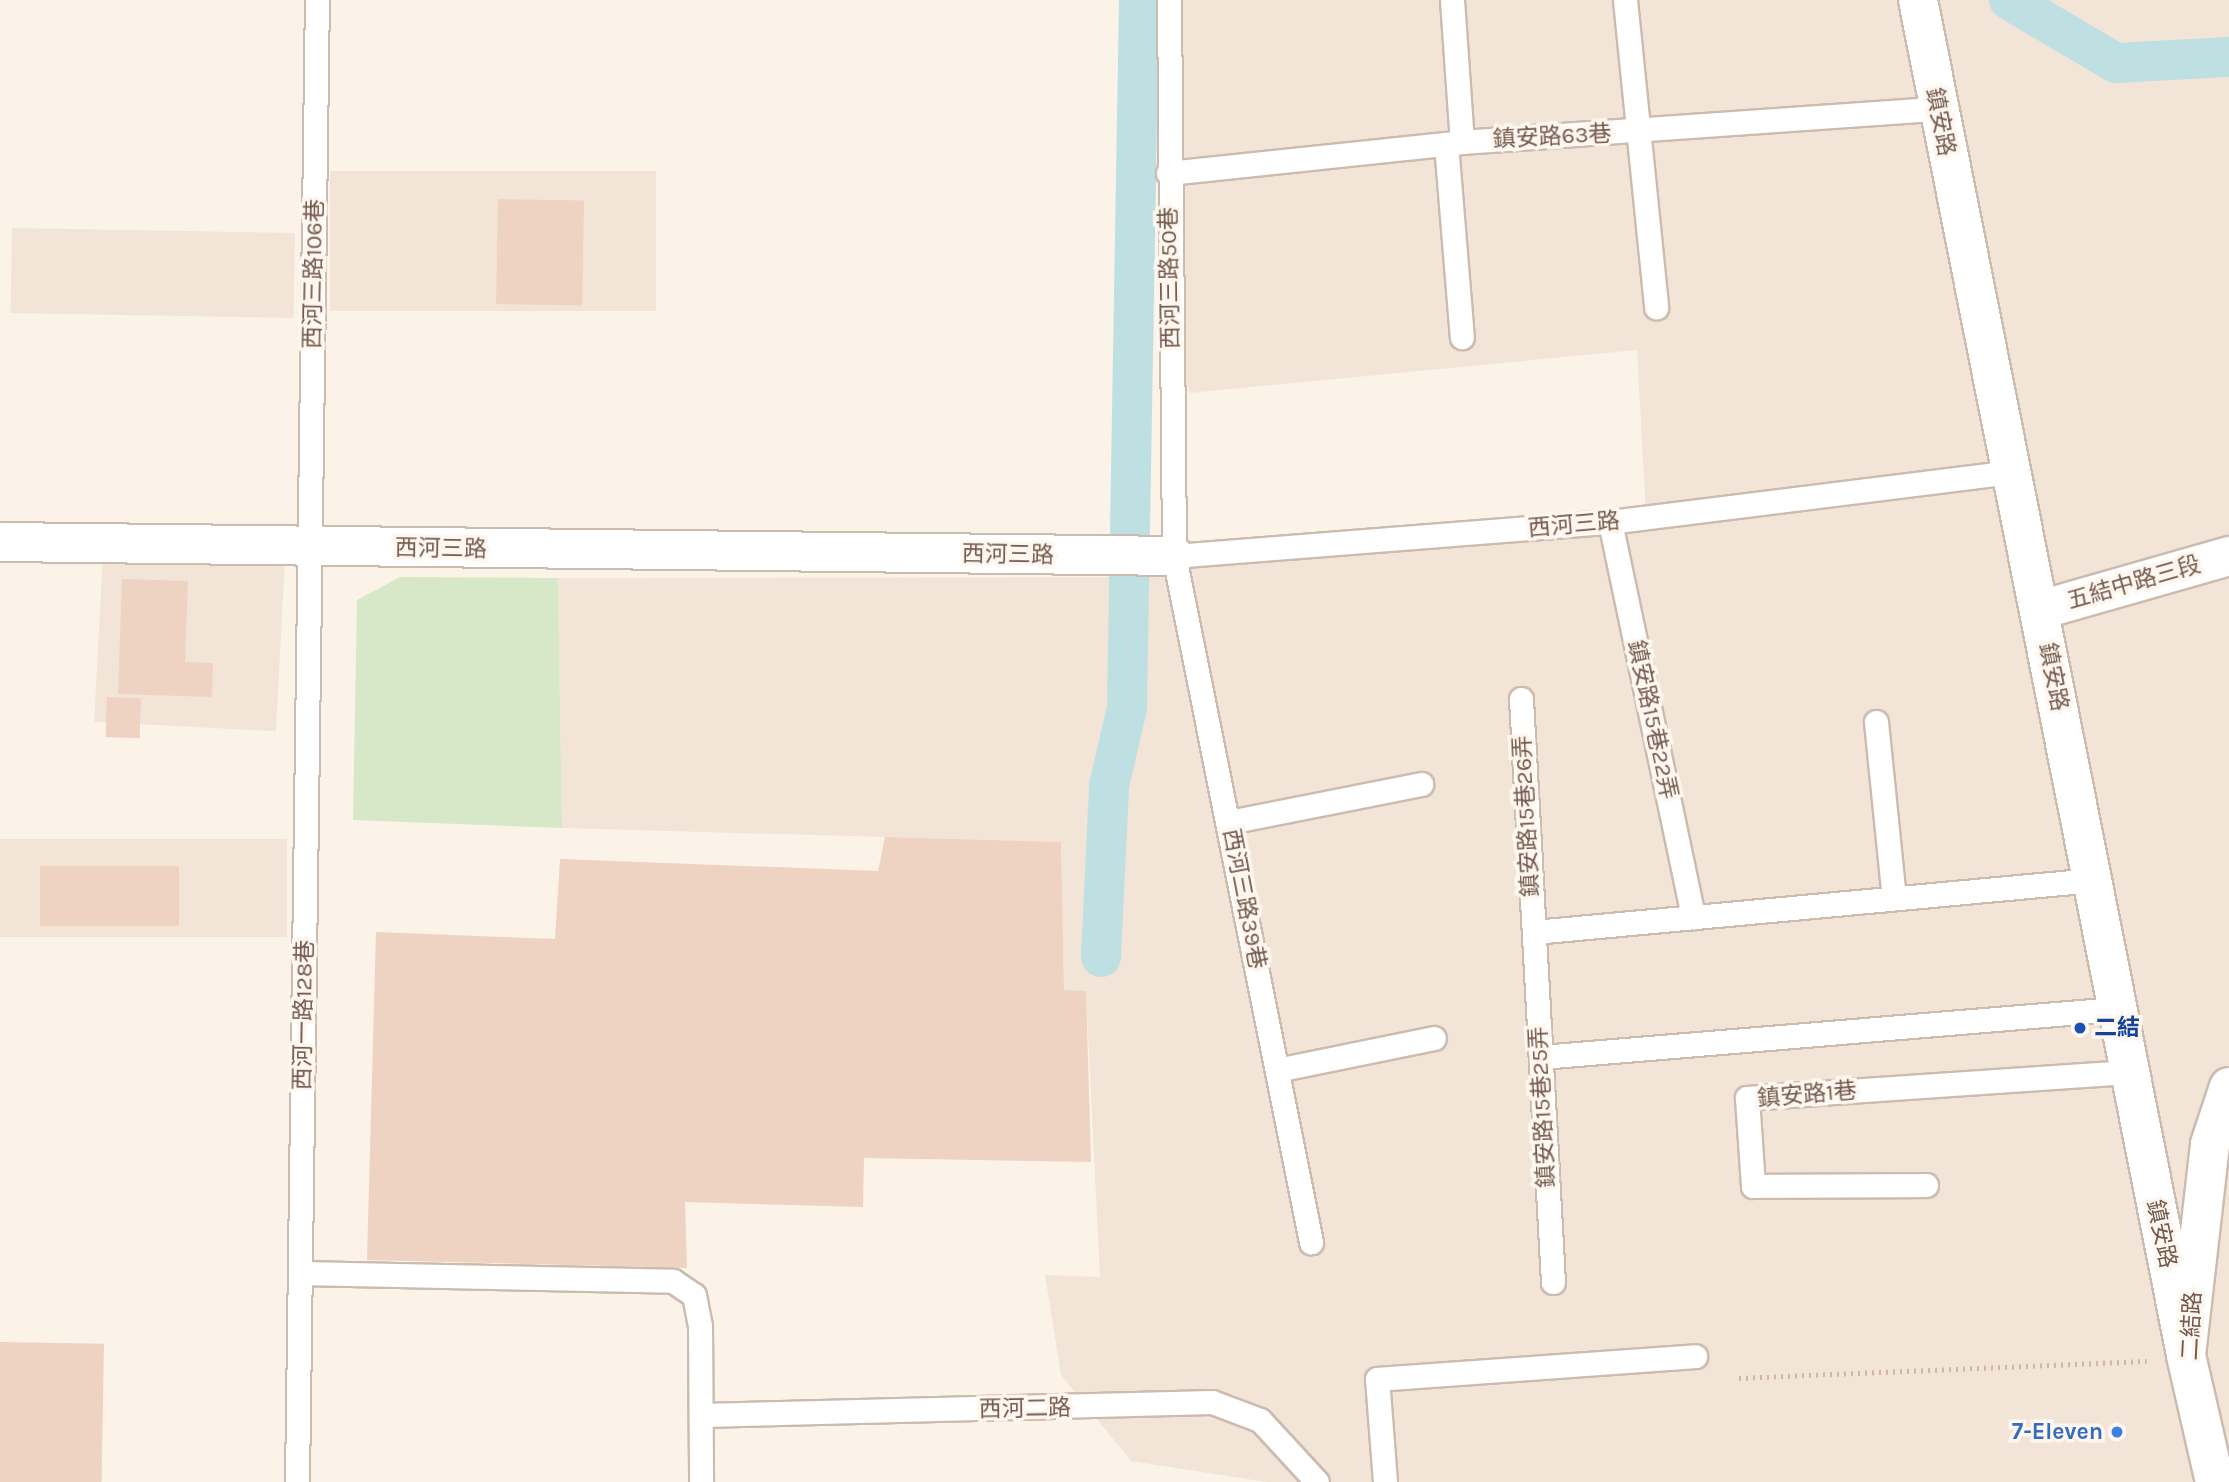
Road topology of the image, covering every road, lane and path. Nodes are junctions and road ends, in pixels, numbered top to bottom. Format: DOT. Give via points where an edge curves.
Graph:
graph roads {
  1 [pos="317,0"];
  2 [pos="1169,0"];
  3 [pos="1452,0"];
  4 [pos="1625,0"];
  5 [pos="1919,7"];
  6 [pos="1936,109"];
  7 [pos="1634,133"];
  8 [pos="1454,143"];
  9 [pos="1168,173"];
  10 [pos="1656,307"];
  11 [pos="1462,337"];
  12 [pos="2011,472"];
  13 [pos="1610,522"];
  14 [pos="0,542"];
  15 [pos="311,548"];
  16 [pos="1174,556"];
  17 [pos="2229,556"];
  18 [pos="2040,610"];
  19 [pos="1521,699"];
  20 [pos="1876,722"];
  21 [pos="1421,784"];
  22 [pos="1229,822"];
  23 [pos="2094,880"];
  24 [pos="1894,898"];
  25 [pos="1693,917"];
  26 [pos="1534,932"];
  27 [pos="2116,1009"];
  28 [pos="1434,1038"];
  29 [pos="1541,1057"];
  30 [pos="1277,1070"];
  31 [pos="2127,1072"];
  32 [pos="2229,1087"];
  33 [pos="1926,1185"];
  34 [pos="1311,1242"];
  35 [pos="301,1273"];
  36 [pos="1553,1282"];
  37 [pos="2186,1355"];
  38 [pos="1695,1356"];
  39 [pos="1739,1378"];
  40 [pos="702,1416"];
  41 [pos="297,1482"];
  42 [pos="701,1482"];
  43 [pos="1317,1482"];
  44 [pos="1385,1482"];
  45 [pos="2215,1482"];
  1 -- 15 [label="lane, 西河三路106巷"];
  2 -- 9 [label="lane, 西河三路50巷"];
  3 -- 8 [label="lane"];
  4 -- 7 [label="lane"];
  5 -- 6 [label="street, 鎮安路"];
  6 -- 7 [label="lane, 鎮安路63巷"];
  6 -- 12 [label="street, 鎮安路"];
  7 -- 8 [label="lane, 鎮安路63巷"];
  7 -- 10 [label="lane"];
  8 -- 9 [label="lane, 鎮安路63巷"];
  8 -- 11 [label="lane"];
  9 -- 16 [label="lane, 西河三路50巷"];
  12 -- 13 [label="lane, 西河三路"];
  12 -- 18 [label="street, 鎮安路"];
  13 -- 16 [label="lane, 西河三路"];
  13 -- 25 [label="lane, 鎮安路15巷22弄"];
  14 -- 15 [label="street, 西河三路"];
  15 -- 16 [label="street, 西河三路"];
  15 -- 35 [label="lane, 西河一路128巷"];
  16 -- 22 [label="lane, 西河三路39巷"];
  17 -- 18 [label="street, 五結中路三段"];
  18 -- 23 [label="street, 鎮安路"];
  19 -- 26 [label="lane, 鎮安路15巷26弄"];
  20 -- 24 [label="lane"];
  21 -- 22 [label="lane"];
  22 -- 30 [label="lane, 西河三路39巷"];
  23 -- 24 [label="lane"];
  23 -- 27 [label="street, 鎮安路"];
  24 -- 25 [label="lane"];
  25 -- 26 [label="lane"];
  26 -- 29 [label="lane, 鎮安路15巷25弄"];
  27 -- 29 [label="lane"];
  27 -- 31 [label="street, 鎮安路"];
  28 -- 30 [label="lane"];
  29 -- 36 [label="lane, 鎮安路15巷25弄"];
  30 -- 34 [label="lane, 西河三路39巷"];
  31 -- 33 [label="lane, 鎮安路1巷" via="1747,1098 1753,1186"];
  31 -- 37 [label="street, 鎮安路"];
  32 -- 37 [label="street, 二結路" via="2210,1144"];
  35 -- 40 [label="lane" via="673,1281 694,1295"];
  35 -- 41 [label="lane, 西河一路128巷"];
  37 -- 39 [label="path" via="2043,1368"];
  37 -- 45 [label="street, 二結路"];
  38 -- 44 [label="lane" via="1377,1379"];
  40 -- 42 [label="lane"];
  40 -- 43 [label="lane, 西河二路" via="1212,1402 1260,1420"];
}
